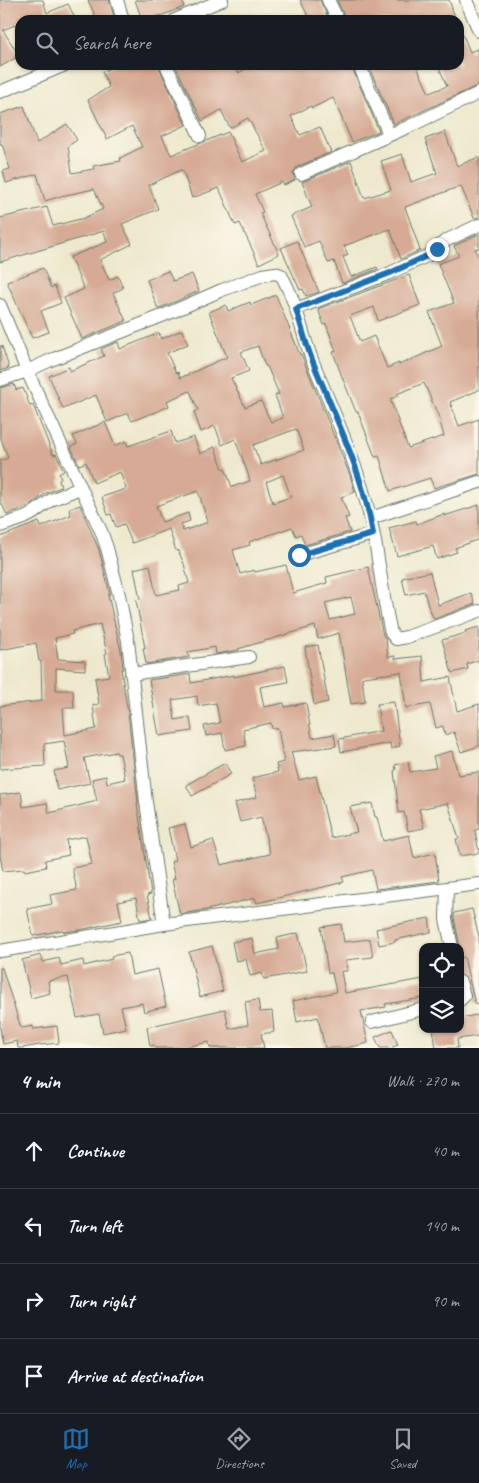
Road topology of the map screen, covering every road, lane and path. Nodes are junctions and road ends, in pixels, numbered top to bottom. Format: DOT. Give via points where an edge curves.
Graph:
graph roads {
  1 [pos="117,0"];
  2 [pos="222,0"];
  3 [pos="328,0"];
  4 [pos="466,0"];
  5 [pos="122,15"];
  6 [pos="187,15"];
  7 [pos="336,15"];
  8 [pos="479,31"];
  9 [pos="53,70"];
  10 [pos="168,70"];
  11 [pos="361,70"];
  12 [pos="0,92"];
  13 [pos="479,93"];
  14 [pos="388,134"];
  15 [pos="200,136"];
  16 [pos="301,174"];
  17 [pos="479,225"];
  18 [pos="0,305"];
  19 [pos="296,309"];
  20 [pos="27,371"];
  21 [pos="0,380"];
  22 [pos="479,482"];
  23 [pos="80,488"];
  24 [pos="370,518"];
  25 [pos="0,526"];
  26 [pos="373,534"];
  27 [pos="299,555"];
  28 [pos="479,610"];
  29 [pos="249,657"];
  30 [pos="131,674"];
  31 [pos="479,884"];
  32 [pos="447,888"];
  33 [pos="164,924"];
  34 [pos="451,943"];
  35 [pos="0,952"];
  36 [pos="419,1011"];
  37 [pos="372,1022"];
  1 -- 5 [label="street"];
  2 -- 6 [label="street"];
  3 -- 7 [label="street"];
  4 -- 8 [label="street"];
  9 -- 12 [label="street"];
  10 -- 15 [label="street"];
  11 -- 14 [label="street"];
  13 -- 14 [label="street"];
  14 -- 16 [label="street"];
  17 -- 19 [label="street" via="445,241 421,259"];
  18 -- 20 [label="street"];
  19 -- 20 [label="street" via="281,275 263,275"];
  19 -- 24 [label="street" via="310,355 345,437"];
  20 -- 21 [label="street"];
  20 -- 23 [label="street"];
  22 -- 24 [label="street"];
  23 -- 25 [label="street" via="50,500 32,514"];
  23 -- 30 [label="street" via="107,548 120,595"];
  24 -- 26 [label="street"];
  26 -- 27 [label="street"];
  26 -- 28 [label="street" via="391,632 396,639"];
  29 -- 30 [label="street"];
  30 -- 33 [label="street"];
  31 -- 32 [label="street"];
  32 -- 33 [label="street"];
  32 -- 34 [label="street" via="446,919"];
  33 -- 35 [label="street"];
  36 -- 37 [label="street"];
}
